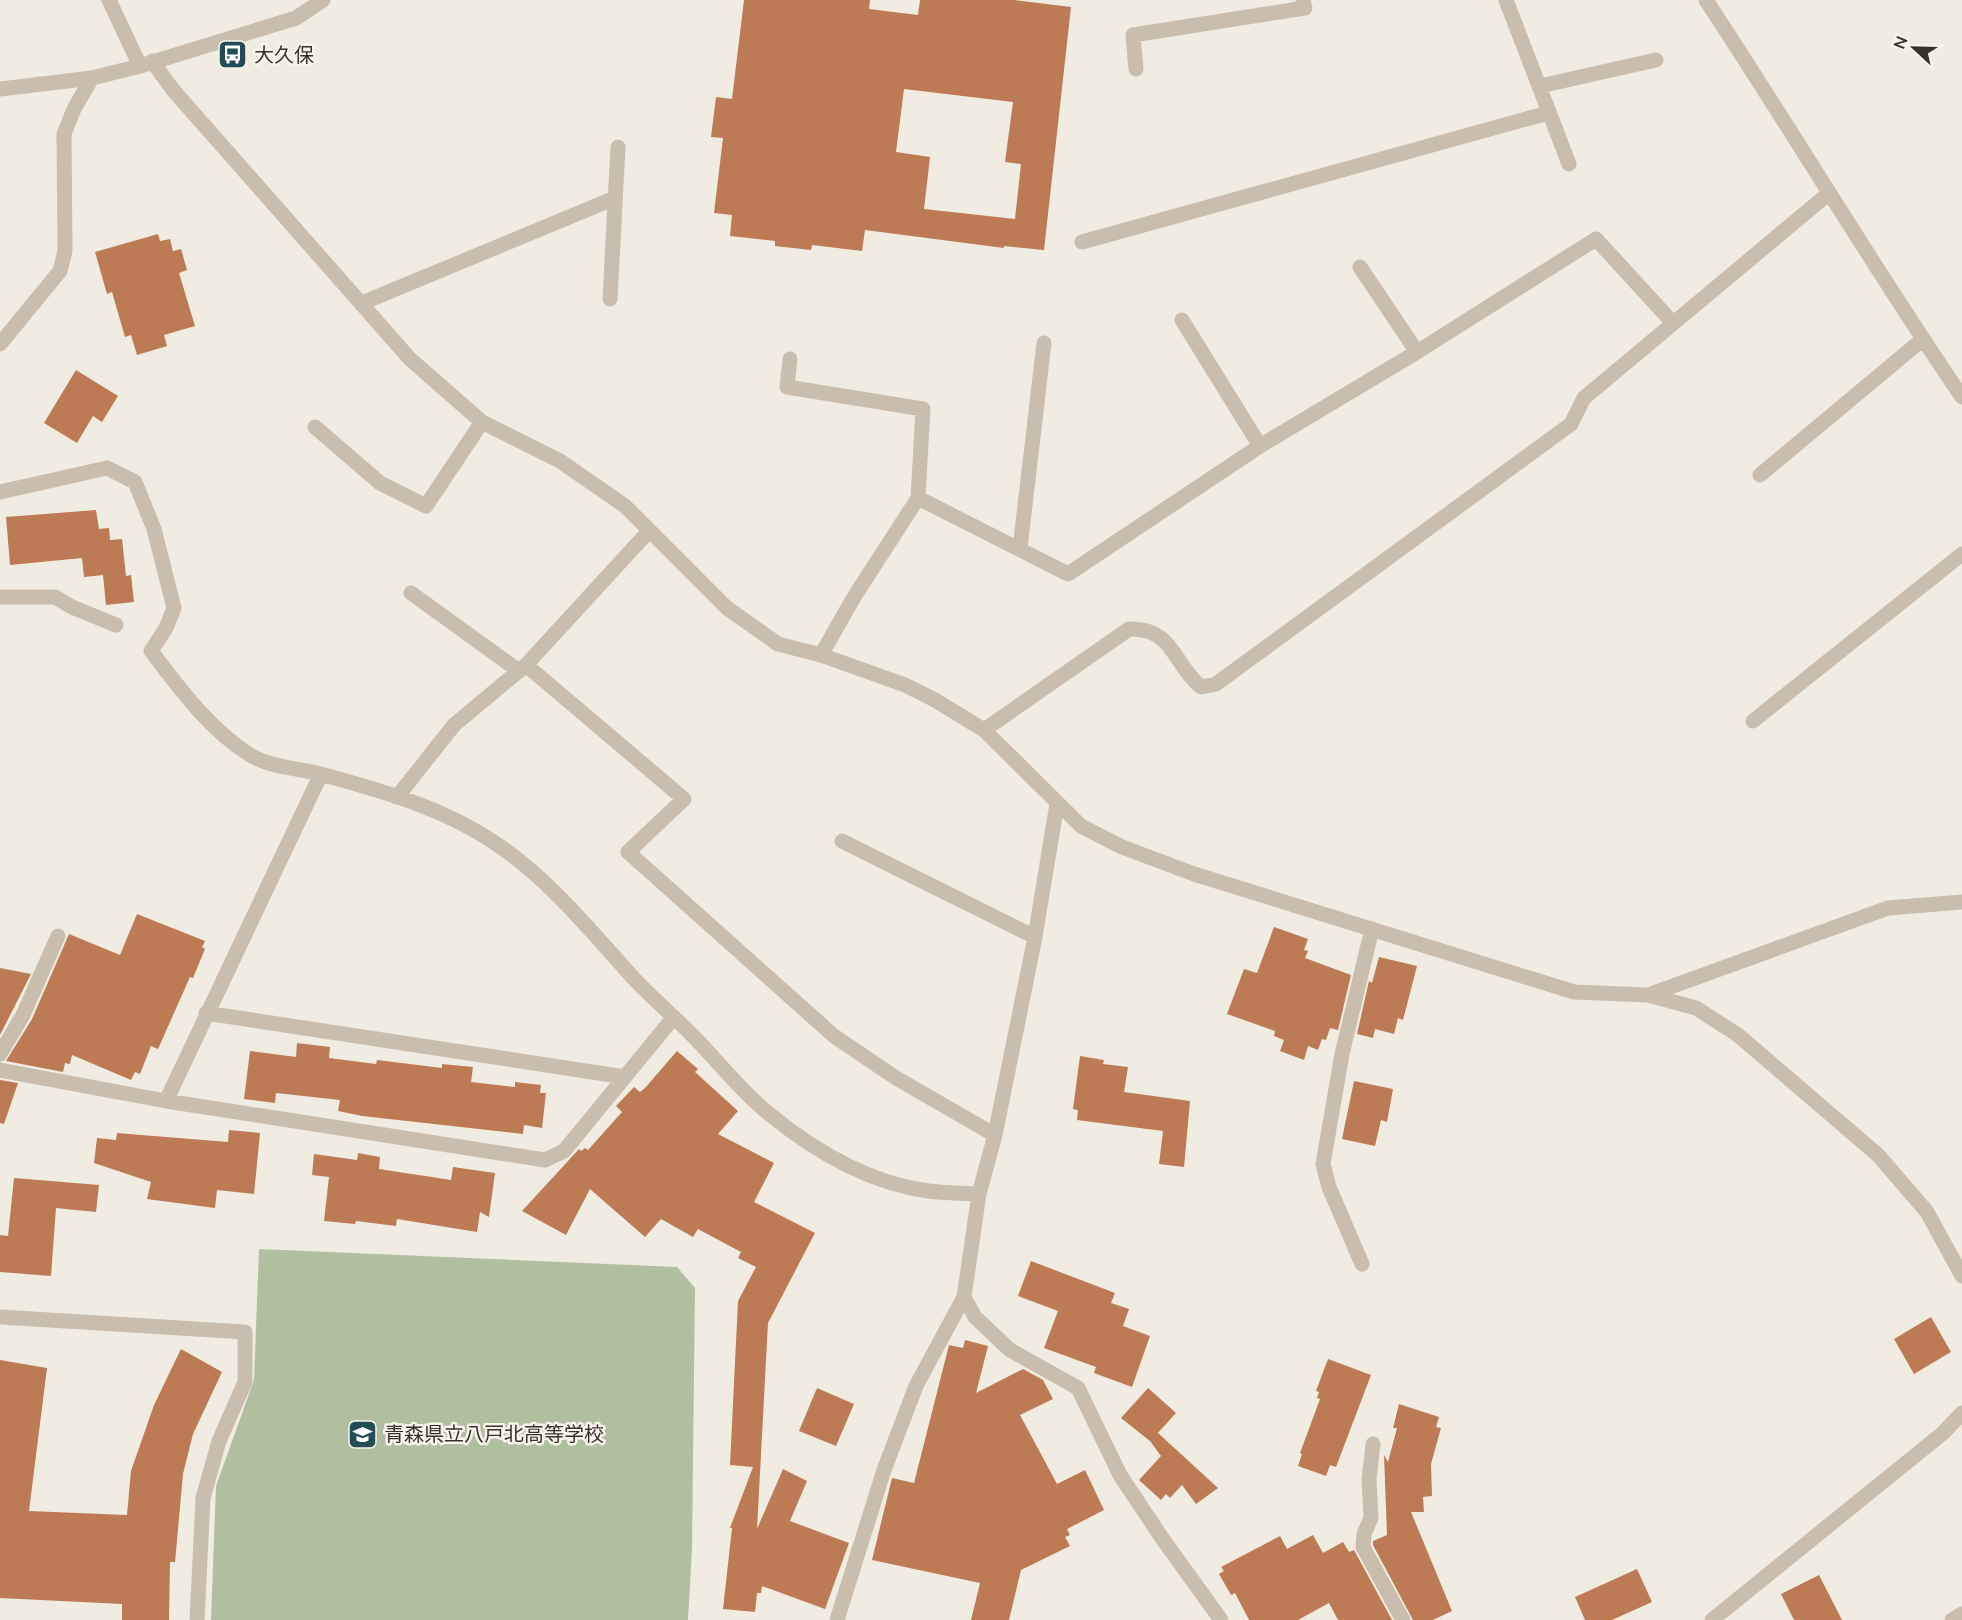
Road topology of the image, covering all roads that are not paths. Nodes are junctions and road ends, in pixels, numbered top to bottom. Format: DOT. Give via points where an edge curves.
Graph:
graph roads {
  1 [pos="109,0"];
  2 [pos="323,0"];
  3 [pos="1303,0"];
  4 [pos="1506,0"];
  5 [pos="1706,0"];
  6 [pos="1656,60"];
  7 [pos="146,63"];
  8 [pos="1136,69"];
  9 [pos="92,78"];
  10 [pos="1540,87"];
  11 [pos="0,89"];
  12 [pos="1548,113"];
  13 [pos="618,147"];
  14 [pos="1569,164"];
  15 [pos="1828,194"];
  16 [pos="615,198"];
  17 [pos="1082,242"];
  18 [pos="1360,267"];
  19 [pos="609,299"];
  20 [pos="362,303"];
  21 [pos="1182,320"];
  22 [pos="1673,323"];
  23 [pos="1923,339"];
  24 [pos="1044,343"];
  25 [pos="0,344"];
  26 [pos="1417,352"];
  27 [pos="790,359"];
  28 [pos="1962,398"];
  29 [pos="482,422"];
  30 [pos="315,427"];
  31 [pos="1260,446"];
  32 [pos="1760,474"];
  33 [pos="0,492"];
  34 [pos="918,498"];
  35 [pos="650,531"];
  36 [pos="1020,548"];
  37 [pos="1962,554"];
  38 [pos="411,593"];
  39 [pos="0,597"];
  40 [pos="116,625"];
  41 [pos="821,655"];
  42 [pos="523,668"];
  43 [pos="1753,721"];
  44 [pos="984,730"];
  45 [pos="321,774"];
  46 [pos="397,796"];
  47 [pos="1057,804"];
  48 [pos="842,841"];
  49 [pos="1962,902"];
  50 [pos="1372,929"];
  51 [pos="58,936"];
  52 [pos="1035,937"];
  53 [pos="1648,995"];
  54 [pos="206,1013"];
  55 [pos="674,1017"];
  56 [pos="0,1054"];
  57 [pos="0,1070"];
  58 [pos="625,1077"];
  59 [pos="166,1101"];
  60 [pos="995,1135"];
  61 [pos="979,1194"];
  62 [pos="1362,1264"];
  63 [pos="1962,1276"];
  64 [pos="964,1297"];
  65 [pos="0,1317"];
  66 [pos="1962,1413"];
  67 [pos="1373,1444"];
  68 [pos="1962,1614"];
  69 [pos="197,1620"];
  70 [pos="837,1620"];
  71 [pos="1221,1620"];
  72 [pos="1403,1620"];
  73 [pos="1712,1620"];
  74 [pos="1952,1620"];
  1 -- 7 [label="street"];
  2 -- 7 [label="street" via="296,18"];
  3 -- 8 [label="street" via="1305,8 1133,35"];
  4 -- 10 [label="street"];
  5 -- 15 [label="street" via="1795,135"];
  6 -- 10 [label="street"];
  7 -- 9 [label="street"];
  7 -- 20 [label="street"];
  9 -- 11 [label="street"];
  9 -- 25 [label="street" via="64,134 65,251 60,271"];
  10 -- 12 [label="street"];
  12 -- 14 [label="street"];
  12 -- 17 [label="street"];
  13 -- 16 [label="street"];
  15 -- 22 [label="street"];
  15 -- 23 [label="street"];
  16 -- 19 [label="street"];
  16 -- 20 [label="street"];
  18 -- 26 [label="street"];
  20 -- 29 [label="street" via="410,359"];
  21 -- 31 [label="street"];
  22 -- 26 [label="street" via="1596,239"];
  22 -- 44 [label="street" via="1584,398 1570,424 1216,684 1201,687 1190,678 1161,636 1147,628 1129,628"];
  23 -- 28 [label="street"];
  23 -- 32 [label="street"];
  24 -- 36 [label="street"];
  26 -- 31 [label="street"];
  27 -- 34 [label="street" via="787,387 923,409"];
  29 -- 30 [label="street" via="426,506 380,483"];
  29 -- 35 [label="street" via="560,461 625,506"];
  31 -- 36 [label="street" via="1068,574"];
  33 -- 45 [label="street" via="107,468 135,482 154,529 174,608 151,651 210,722 249,754 267,763"];
  34 -- 36 [label="street"];
  34 -- 41 [label="street"];
  35 -- 41 [label="street" via="727,608 778,644"];
  35 -- 42 [label="street"];
  37 -- 43 [label="street"];
  38 -- 42 [label="street"];
  39 -- 40 [label="street" via="56,597"];
  41 -- 44 [label="street" via="905,685"];
  42 -- 46 [label="street" via="454,725"];
  42 -- 60 [label="street" via="684,799 628,852 834,1036 896,1078"];
  44 -- 47 [label="street"];
  45 -- 46 [label="street"];
  45 -- 54 [label="street"];
  46 -- 55 [label="street" via="454,819 496,843 584,921 628,973"];
  47 -- 50 [label="street" via="1081,826 1122,847 1194,874"];
  47 -- 52 [label="street"];
  48 -- 52 [label="street"];
  49 -- 53 [label="street" via="1888,908"];
  50 -- 53 [label="street" via="1574,992"];
  50 -- 62 [label="street" via="1342,1054 1323,1164"];
  51 -- 56 [label="street" via="23,1015"];
  52 -- 60 [label="street"];
  53 -- 63 [label="street" via="1696,1008 1738,1035 1878,1155 1927,1212"];
  54 -- 58 [label="street"];
  54 -- 59 [label="street"];
  55 -- 58 [label="street"];
  55 -- 61 [label="street" via="766,1112 809,1144 853,1168 904,1186"];
  57 -- 59 [label="street"];
  58 -- 59 [label="street" via="564,1151 545,1160"];
  60 -- 61 [label="street"];
  61 -- 64 [label="street"];
  64 -- 70 [label="street" via="916,1386 884,1470"];
  64 -- 71 [label="street" via="975,1317 1010,1350 1078,1388 1120,1475"];
  65 -- 69 [label="street" via="245,1332 245,1382 219,1441 203,1498"];
  66 -- 73 [label="street" via="1943,1433"];
  67 -- 72 [label="street" via="1369,1480 1371,1518 1363,1547"];
  68 -- 74 [label="street"];
}
